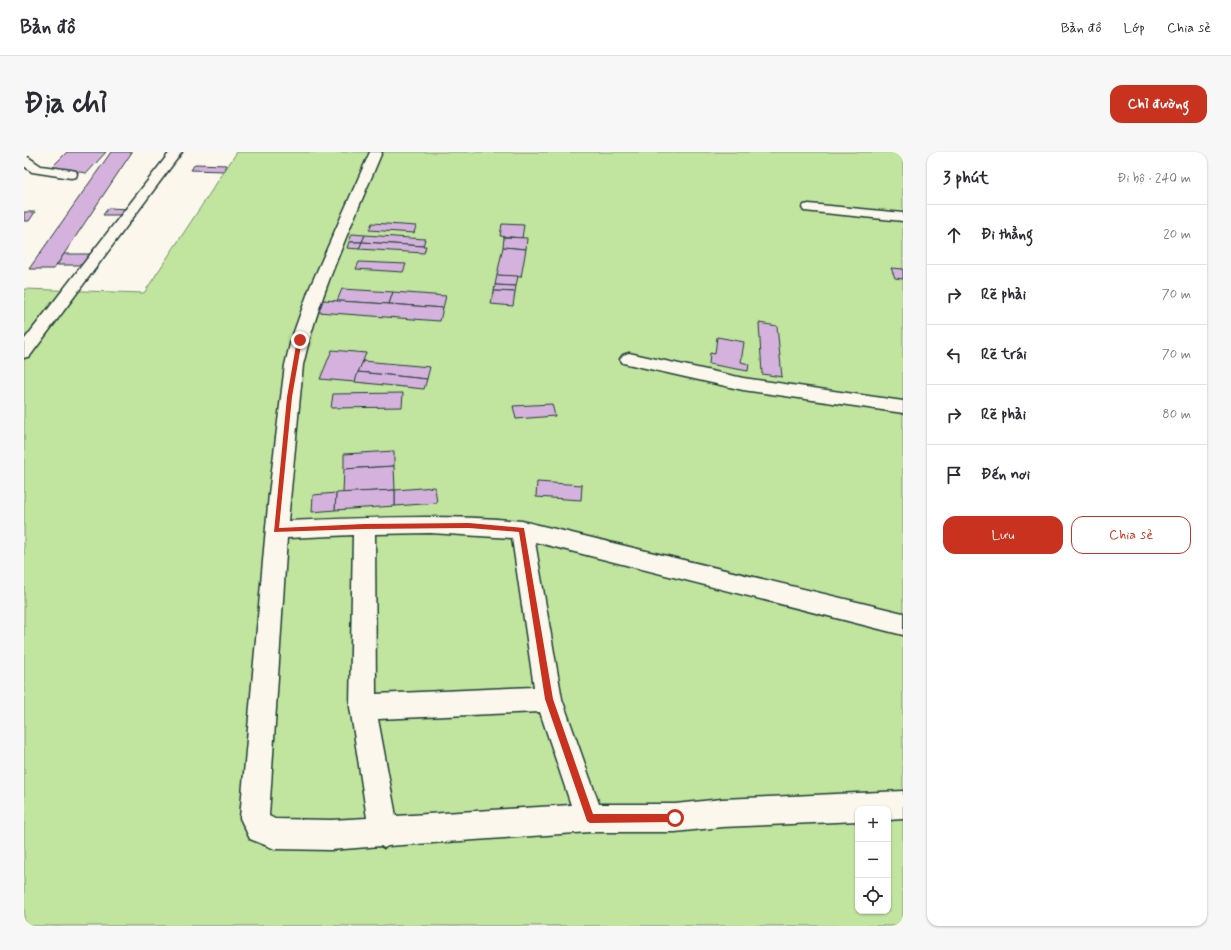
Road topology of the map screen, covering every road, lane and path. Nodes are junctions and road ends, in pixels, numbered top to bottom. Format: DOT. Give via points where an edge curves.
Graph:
graph roads {
  1 [pos="176,152"];
  2 [pos="376,152"];
  3 [pos="24,160"];
  4 [pos="71,174"];
  5 [pos="809,208"];
  6 [pos="903,217"];
  7 [pos="24,352"];
  8 [pos="629,359"];
  9 [pos="903,407"];
  10 [pos="364,526"];
  11 [pos="276,530"];
  12 [pos="522,530"];
  13 [pos="903,624"];
  14 [pos="549,699"];
  15 [pos="363,707"];
  16 [pos="903,805"];
  17 [pos="590,818"];
  18 [pos="384,832"];
  1 -- 7 [label="street"];
  2 -- 11 [label="street" via="318,288 300,340 289,397"];
  3 -- 4 [label="street" via="37,168"];
  5 -- 6 [label="street"];
  8 -- 9 [label="street" via="743,384"];
  10 -- 11 [label="street"];
  10 -- 12 [label="street" via="469,526"];
  10 -- 15 [label="street"];
  11 -- 18 [label="street" via="254,818 260,829 275,834 331,835"];
  12 -- 13 [label="street"];
  12 -- 14 [label="street"];
  14 -- 15 [label="street"];
  14 -- 17 [label="street"];
  15 -- 18 [label="street"];
  16 -- 17 [label="street" via="722,813 675,818"];
  17 -- 18 [label="street"];
}
